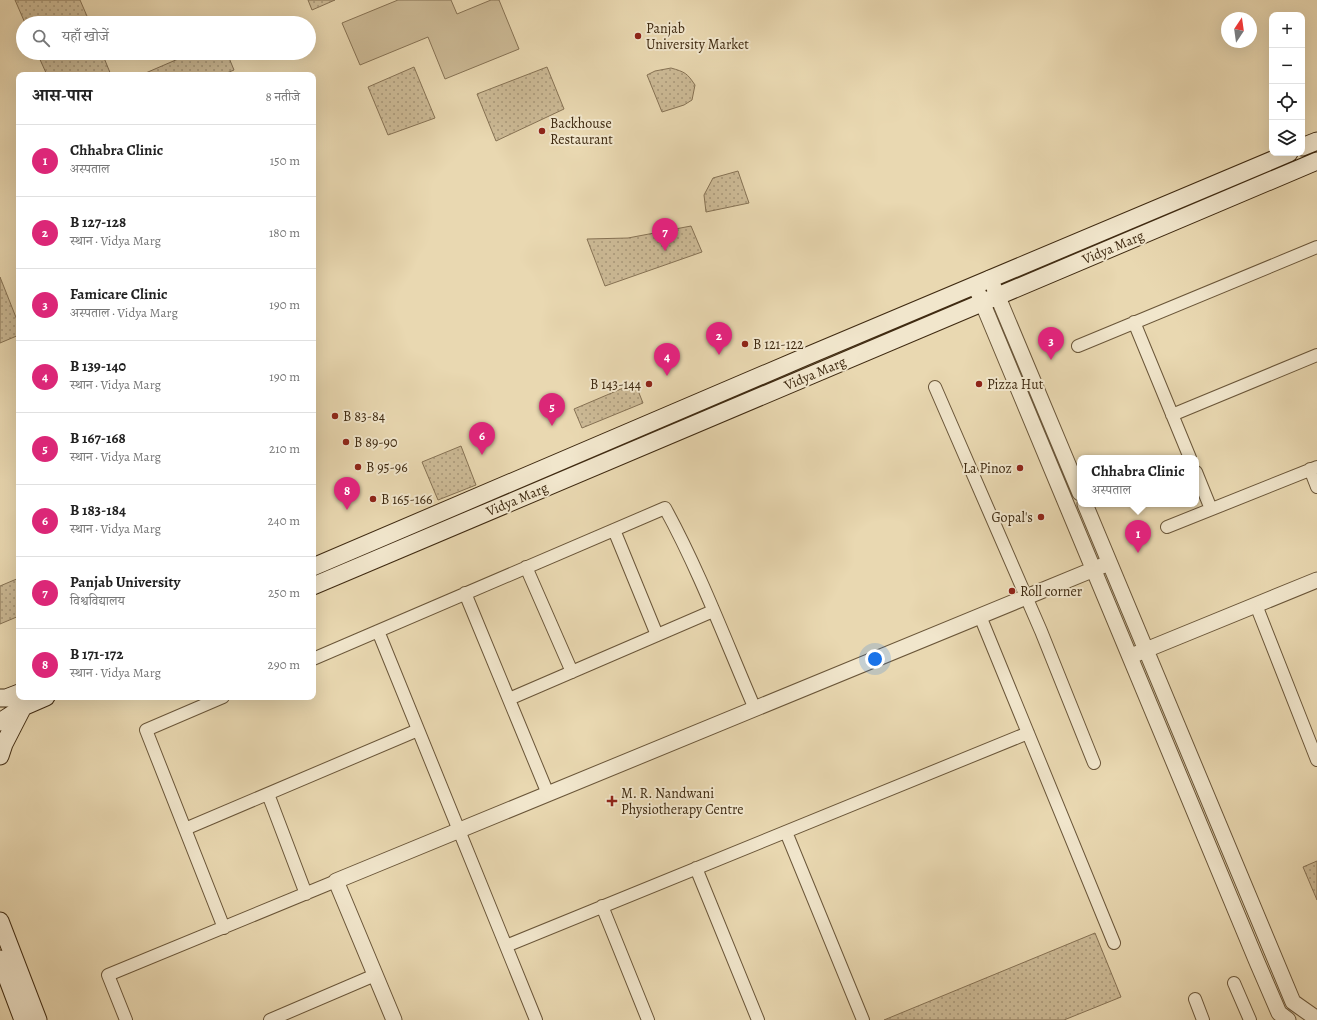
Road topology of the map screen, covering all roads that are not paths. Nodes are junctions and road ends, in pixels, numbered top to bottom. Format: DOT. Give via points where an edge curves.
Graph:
graph roads {
  1 [pos="1317,141"];
  2 [pos="1305,146"];
  3 [pos="1282,156"];
  4 [pos="1317,161"];
  5 [pos="1317,247"];
  6 [pos="983,282"];
  7 [pos="990,299"];
  8 [pos="1134,322"];
  9 [pos="1078,346"];
  10 [pos="1317,355"];
  11 [pos="935,387"];
  12 [pos="1172,415"];
  13 [pos="1189,455"];
  14 [pos="1314,468"];
  15 [pos="1199,479"];
  16 [pos="1077,487"];
  17 [pos="1317,487"];
  18 [pos="1086,507"];
  19 [pos="1211,509"];
  20 [pos="1167,527"];
  21 [pos="614,530"];
  22 [pos="1109,563"];
  23 [pos="316,566"];
  24 [pos="526,567"];
  25 [pos="1094,570"];
  26 [pos="1317,580"];
  27 [pos="316,585"];
  28 [pos="466,593"];
  29 [pos="1026,597"];
  30 [pos="1256,605"];
  31 [pos="713,611"];
  32 [pos="980,616"];
  33 [pos="378,631"];
  34 [pos="656,636"];
  35 [pos="1146,650"];
  36 [pos="1130,656"];
  37 [pos="316,658"];
  38 [pos="572,672"];
  39 [pos="0,686"];
  40 [pos="16,696"];
  41 [pos="0,698"];
  42 [pos="16,698"];
  43 [pos="509,698"];
  44 [pos="18,700"];
  45 [pos="19,700"];
  46 [pos="216,700"];
  47 [pos="755,709"];
  48 [pos="0,722"];
  49 [pos="418,730"];
  50 [pos="1028,733"];
  51 [pos="0,756"];
  52 [pos="1317,760"];
  53 [pos="1094,763"];
  54 [pos="268,794"];
  55 [pos="548,794"];
  56 [pos="185,829"];
  57 [pos="459,831"];
  58 [pos="786,832"];
  59 [pos="696,868"];
  60 [pos="336,881"];
  61 [pos="306,894"];
  62 [pos="602,906"];
  63 [pos="0,921"];
  64 [pos="224,928"];
  65 [pos="1114,942"];
  66 [pos="506,946"];
  67 [pos="0,959"];
  68 [pos="375,975"];
  69 [pos="1234,983"];
  70 [pos="1195,999"];
  71 [pos="1317,1019"];
  72 [pos="23,1020"];
  73 [pos="38,1020"];
  74 [pos="126,1020"];
  75 [pos="270,1020"];
  76 [pos="394,1020"];
  77 [pos="536,1020"];
  78 [pos="648,1020"];
  79 [pos="758,1020"];
  80 [pos="863,1020"];
  81 [pos="1203,1020"];
  82 [pos="1250,1020"];
  83 [pos="1288,1020"];
  1 -- 2 [label="main road"];
  3 -- 6 [label="main road, Vidya Marg"];
  4 -- 7 [label="main road, Vidya Marg"];
  5 -- 8 [label="street"];
  6 -- 7 [label="street"];
  6 -- 23 [label="main road, Vidya Marg"];
  7 -- 16 [label="street"];
  7 -- 25 [label="street"];
  7 -- 27 [label="main road, Vidya Marg"];
  8 -- 9 [label="street"];
  8 -- 12 [label="street"];
  10 -- 12 [label="street"];
  11 -- 29 [label="street"];
  12 -- 13 [label="street"];
  14 -- 17 [label="street"];
  14 -- 19 [label="street"];
  15 -- 19 [label="street"];
  18 -- 22 [label="street"];
  19 -- 20 [label="street"];
  21 -- 24 [label="street"];
  21 -- 31 [label="street" via="665,508"];
  21 -- 34 [label="street"];
  22 -- 25 [label="street"];
  22 -- 35 [label="street"];
  24 -- 28 [label="street"];
  24 -- 38 [label="street"];
  25 -- 29 [label="street"];
  25 -- 36 [label="street"];
  26 -- 30 [label="street"];
  28 -- 33 [label="street"];
  28 -- 43 [label="street"];
  29 -- 32 [label="street"];
  29 -- 53 [label="street"];
  30 -- 35 [label="street"];
  30 -- 52 [label="street"];
  31 -- 34 [label="street"];
  31 -- 47 [label="street"];
  32 -- 47 [label="street"];
  32 -- 50 [label="street"];
  33 -- 37 [label="street"];
  33 -- 49 [label="street"];
  34 -- 38 [label="street"];
  35 -- 36 [label="street"];
  35 -- 71 [label="street" via="1293,1002"];
  36 -- 83 [label="street" via="1279,1012"];
  38 -- 43 [label="street"];
  39 -- 40 [label="main road"];
  41 -- 42 [label="main road"];
  43 -- 55 [label="street"];
  44 -- 48 [label="main road"];
  45 -- 51 [label="main road"];
  46 -- 56 [label="street" via="146,730"];
  47 -- 55 [label="street"];
  49 -- 54 [label="street"];
  49 -- 57 [label="street"];
  50 -- 58 [label="street"];
  50 -- 65 [label="street"];
  54 -- 56 [label="street"];
  54 -- 61 [label="street"];
  55 -- 57 [label="street"];
  56 -- 64 [label="street"];
  57 -- 60 [label="street"];
  57 -- 66 [label="street"];
  58 -- 59 [label="street"];
  58 -- 80 [label="street"];
  59 -- 62 [label="street"];
  59 -- 79 [label="street"];
  60 -- 61 [label="street"];
  60 -- 68 [label="street"];
  61 -- 64 [label="street"];
  62 -- 66 [label="street"];
  62 -- 78 [label="street"];
  63 -- 73 [label="main road"];
  64 -- 74 [label="street" via="108,975"];
  66 -- 77 [label="street"];
  67 -- 72 [label="main road"];
  68 -- 75 [label="street"];
  68 -- 76 [label="street"];
  69 -- 82 [label="street"];
  70 -- 81 [label="street"];
}
